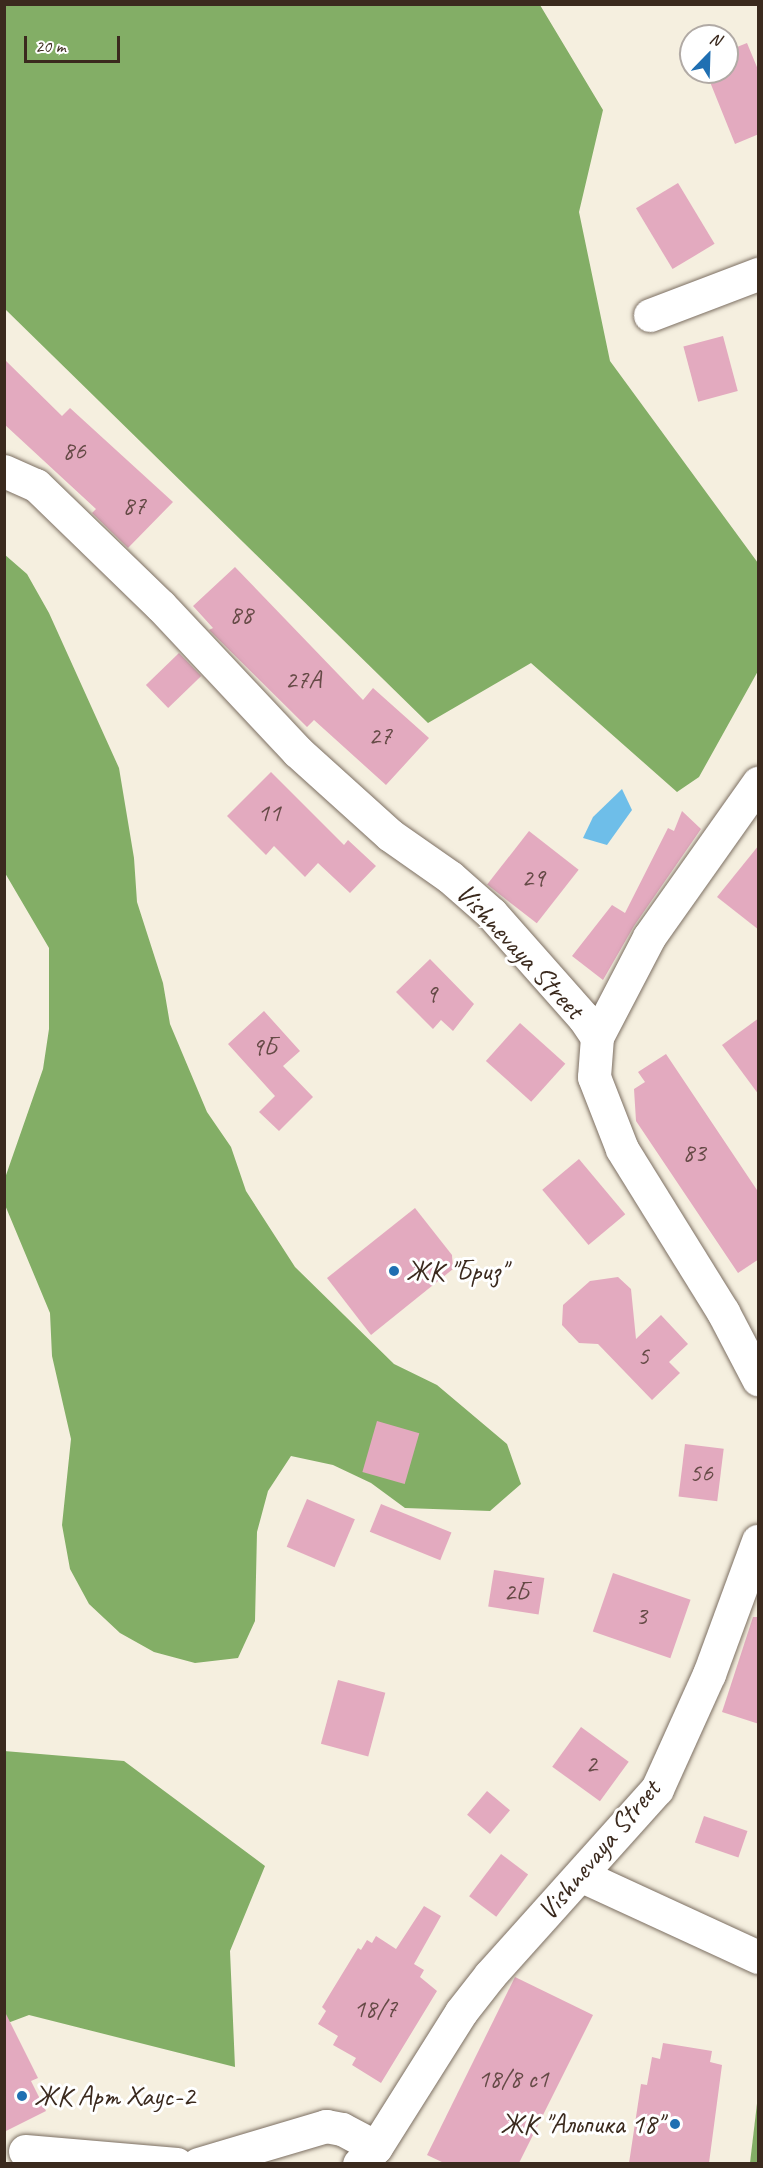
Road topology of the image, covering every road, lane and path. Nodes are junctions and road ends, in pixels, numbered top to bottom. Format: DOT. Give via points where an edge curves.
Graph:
graph roads {
  1 [pos="759,274"];
  2 [pos="650,315"];
  3 [pos="4,471"];
  4 [pos="759,783"];
  5 [pos="597,1037"];
  6 [pos="759,1379"];
  7 [pos="755,1561"];
  8 [pos="582,1876"];
  9 [pos="759,1957"];
  10 [pos="25,2151"];
  11 [pos="367,2155"];
  12 [pos="176,2163"];
  13 [pos="198,2163"];
  1 -- 2 [label="street"];
  3 -- 5 [label="street, Vishnevaya Street" via="36,485 161,606 297,751 390,835 450,877 491,913 549,976"];
  4 -- 5 [label="street" via="650,937"];
  5 -- 6 [label="street, Vishnevaya Street" via="594,1077 622,1149 723,1311"];
  7 -- 8 [label="street, Vishnevaya Street" via="657,1790"];
  8 -- 9 [label="street"];
  8 -- 11 [label="street, Vishnevaya Street" via="490,1974"];
  10 -- 12 [label="street"];
  11 -- 13 [label="street" via="342,2129 326,2126"];
}
